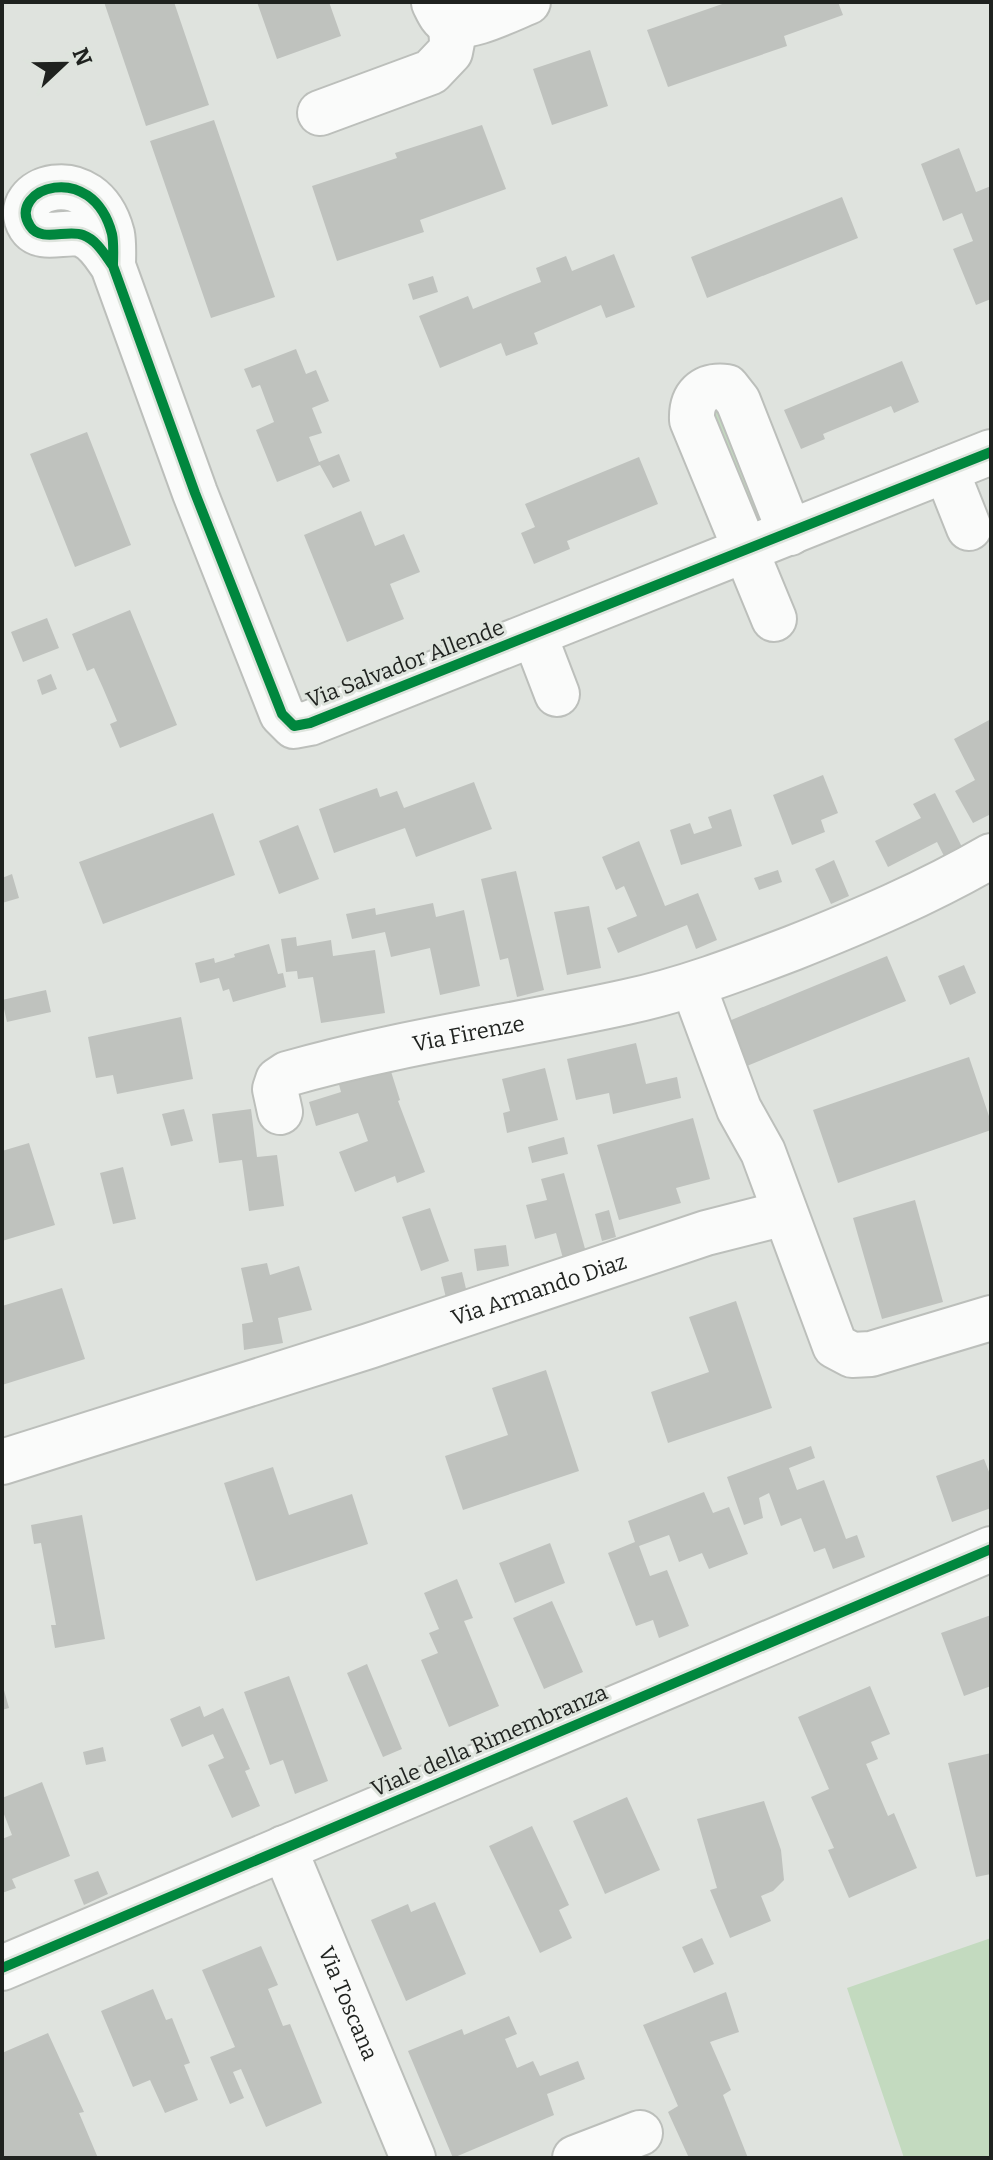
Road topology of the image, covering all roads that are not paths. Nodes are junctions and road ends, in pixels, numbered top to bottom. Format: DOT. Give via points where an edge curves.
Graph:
graph roads {
  1 [pos="528,2"];
  2 [pos="442,13"];
  3 [pos="320,113"];
  4 [pos="113,266"];
  5 [pos="991,452"];
  6 [pos="946,470"];
  7 [pos="969,528"];
  8 [pos="790,533"];
  9 [pos="746,550"];
  10 [pos="774,619"];
  11 [pos="534,634"];
  12 [pos="557,694"];
  13 [pos="991,856"];
  14 [pos="693,985"];
  15 [pos="280,1112"];
  16 [pos="785,1213"];
  17 [pos="991,1318"];
  18 [pos="2,1462"];
  19 [pos="991,1549"];
  20 [pos="284,1848"];
  21 [pos="2,1968"];
  22 [pos="639,2130"];
  23 [pos="413,2158"];
  24 [pos="575,2158"];
  1 -- 2 [label="street" via="464,26"];
  2 -- 3 [label="street" via="450,52 431,72"];
  4 -- 11 [label="street, Via Salvador Allende" via="276,700 294,726"];
  5 -- 6 [label="street, Via Salvador Allende"];
  6 -- 7 [label="street"];
  6 -- 8 [label="street, Via Salvador Allende"];
  8 -- 9 [label="street, Via Salvador Allende"];
  8 -- 9 [label="street" via="738,401 727,387 718,386 691,404 692,420"];
  9 -- 10 [label="street"];
  9 -- 11 [label="street, Via Salvador Allende"];
  11 -- 12 [label="street"];
  13 -- 14 [label="street, Via Firenze" via="861,921"];
  14 -- 15 [label="street, Via Firenze" via="287,1074 275,1089"];
  14 -- 16 [label="street"];
  16 -- 17 [label="street" via="835,1346 852,1355"];
  16 -- 18 [label="street, Via Armando Diaz" via="691,1238"];
  19 -- 20 [label="street, Viale della Rimembranza"];
  20 -- 21 [label="street, Viale della Rimembranza"];
  20 -- 23 [label="street, Via Toscana"];
  22 -- 24 [label="street"];
}
